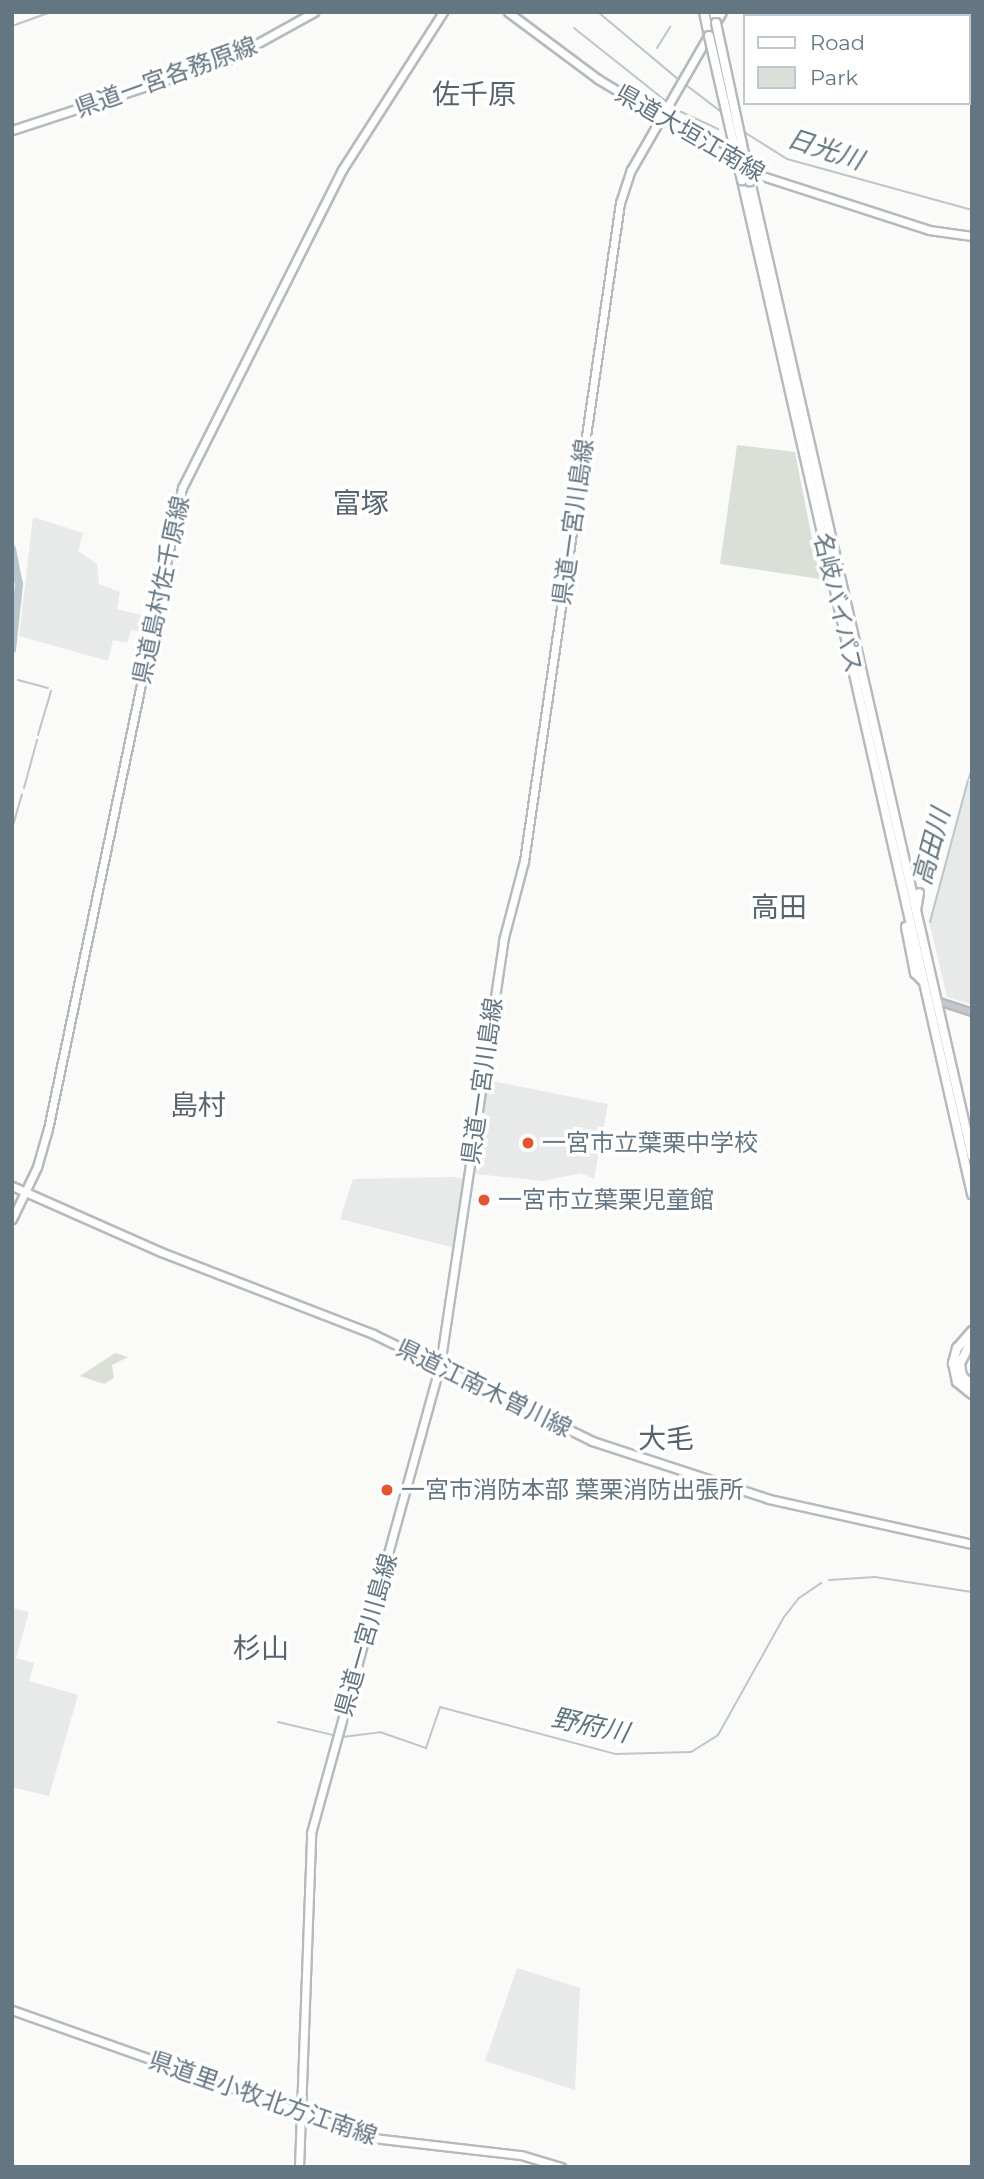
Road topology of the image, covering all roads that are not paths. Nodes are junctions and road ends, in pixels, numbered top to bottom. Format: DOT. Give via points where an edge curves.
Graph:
graph roads {
  1 [pos="314,12"];
  2 [pos="443,12"];
  3 [pos="508,12"];
  4 [pos="704,12"];
  5 [pos="718,15"];
  6 [pos="709,36"];
  7 [pos="662,118"];
  8 [pos="12,130"];
  9 [pos="746,180"];
  10 [pos="972,236"];
  11 [pos="919,892"];
  12 [pos="916,910"];
  13 [pos="904,918"];
  14 [pos="922,980"];
  15 [pos="935,1000"];
  16 [pos="972,1012"];
  17 [pos="972,1156"];
  18 [pos="12,1186"];
  19 [pos="25,1193"];
  20 [pos="972,1194"];
  21 [pos="12,1219"];
  22 [pos="970,1337"];
  23 [pos="440,1365"];
  24 [pos="972,1385"];
  25 [pos="972,1394"];
  26 [pos="972,1544"];
  27 [pos="12,2010"];
  28 [pos="301,2114"];
  29 [pos="299,2167"];
  30 [pos="561,2167"];
  1 -- 8 [label="main road, 県道一宮各務原線" via="223,62"];
  2 -- 19 [label="main road, 県道島村佐千原線" via="348,160 182,488 48,1129"];
  3 -- 7 [label="main road, 県道大垣江南線"];
  4 -- 6 [label="highway, 名岐バイパス"];
  5 -- 6 [label="main road, 県道一宮川島線"];
  5 -- 9 [label="highway, 名岐バイパス, bridge"];
  6 -- 7 [label="main road, 県道一宮川島線"];
  6 -- 9 [label="highway, 名岐バイパス, bridge"];
  7 -- 10 [label="main road, 県道大垣江南線" via="753,173 801,192 929,230"];
  7 -- 23 [label="main road, 県道一宮川島線" via="631,170 620,203 524,862 503,941"];
  9 -- 12 [label="highway, 名岐バイパス"];
  9 -- 14 [label="highway, 名岐バイパス"];
  11 -- 12 [label="highway"];
  12 -- 15 [label="highway, 名岐バイパス"];
  13 -- 14 [label="highway" via="915,973"];
  14 -- 20 [label="highway, 名岐バイパス"];
  15 -- 16 [label="street"];
  15 -- 17 [label="highway, 名岐バイパス"];
  18 -- 19 [label="main road, 県道江南木曽川線"];
  19 -- 21 [label="main road, 県道島村佐千原線"];
  19 -- 23 [label="main road, 県道江南木曽川線"];
  22 -- 24 [label="highway" via="960,1364 962,1376"];
  22 -- 25 [label="highway" via="954,1356 953,1371 957,1382"];
  23 -- 26 [label="main road, 県道江南木曽川線" via="592,1441 697,1478"];
  23 -- 28 [label="main road, 県道一宮川島線" via="311,1833"];
  27 -- 28 [label="main road, 県道里小牧北方江南線"];
  28 -- 29 [label="main road, 県道一宮川島線"];
  28 -- 30 [label="main road, 県道里小牧北方江南線" via="390,2142 522,2155"];
}
